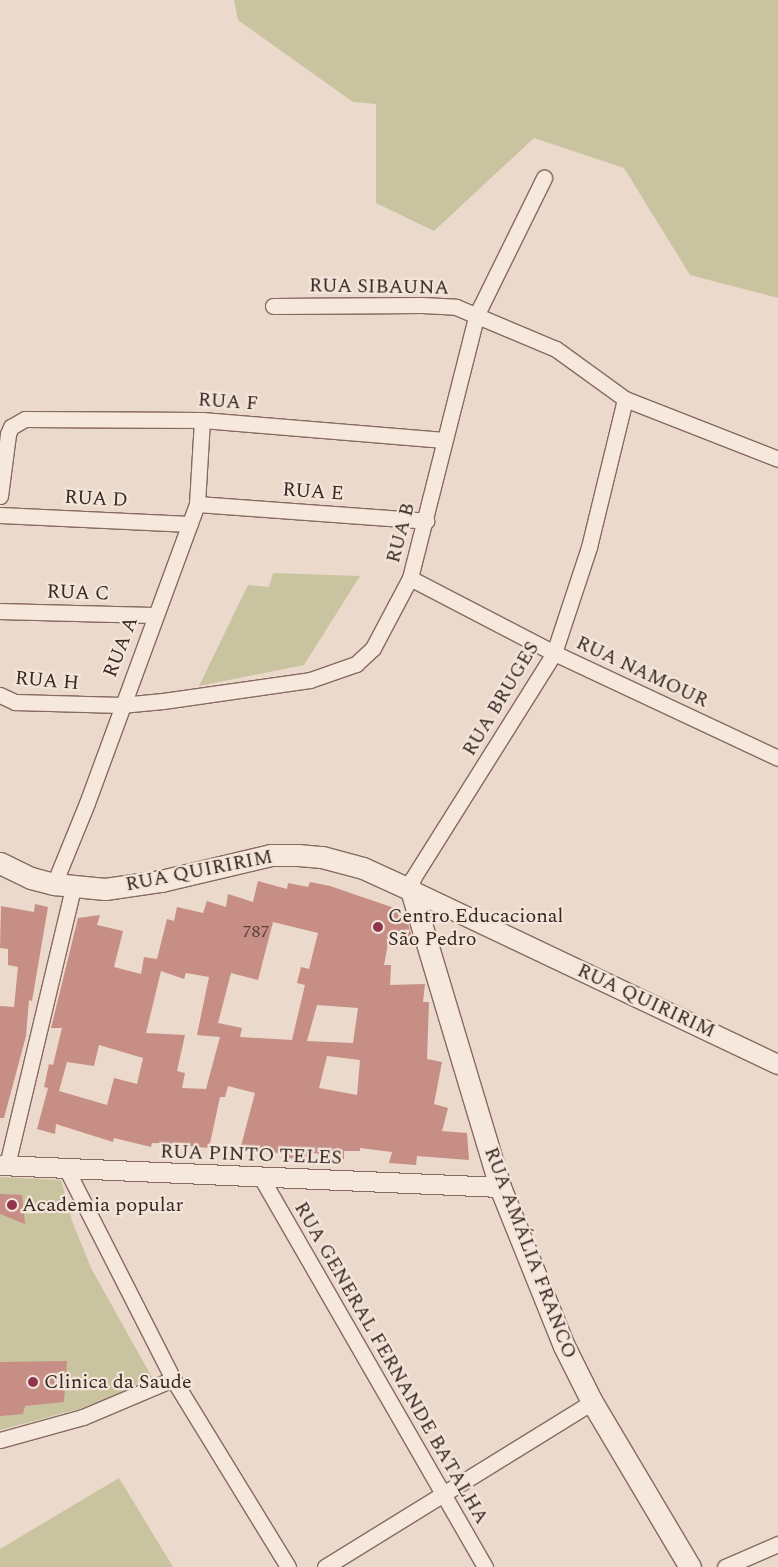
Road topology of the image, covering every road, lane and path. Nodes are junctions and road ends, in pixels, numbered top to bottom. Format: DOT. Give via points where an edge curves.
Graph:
graph roads {
  1 [pos="544,178"];
  2 [pos="273,306"];
  3 [pos="477,314"];
  4 [pos="625,399"];
  5 [pos="202,420"];
  6 [pos="444,440"];
  7 [pos="778,459"];
  8 [pos="0,496"];
  9 [pos="197,504"];
  10 [pos="0,515"];
  11 [pos="426,521"];
  12 [pos="190,524"];
  13 [pos="410,578"];
  14 [pos="0,611"];
  15 [pos="154,616"];
  16 [pos="554,653"];
  17 [pos="0,695"];
  18 [pos="121,705"];
  19 [pos="778,758"];
  20 [pos="0,862"];
  21 [pos="63,886"];
  22 [pos="411,890"];
  23 [pos="778,1064"];
  24 [pos="3,1165"];
  25 [pos="66,1168"];
  26 [pos="262,1179"];
  27 [pos="500,1187"];
  28 [pos="173,1379"];
  29 [pos="592,1402"];
  30 [pos="0,1440"];
  31 [pos="444,1494"];
  32 [pos="778,1544"];
  33 [pos="288,1567"];
  34 [pos="325,1567"];
  35 [pos="485,1567"];
  36 [pos="690,1567"];
  37 [pos="725,1567"];
  1 -- 3 [label="street, RUA B"];
  2 -- 3 [label="street, RUA SIBAUNA" via="422,304 456,307"];
  3 -- 4 [label="street, RUA SIBAUNA" via="556,349"];
  3 -- 6 [label="street, RUA B"];
  4 -- 7 [label="street, RUA SIBAUNA"];
  4 -- 16 [label="street, RUA BRUGES" via="589,547"];
  5 -- 6 [label="street, RUA F"];
  5 -- 8 [label="street, RUA F" via="25,419 11,428"];
  5 -- 9 [label="street, RUA A"];
  6 -- 11 [label="street, RUA B"];
  9 -- 11 [label="street, RUA E"];
  9 -- 12 [label="street, RUA A"];
  10 -- 12 [label="street, RUA D"];
  11 -- 13 [label="street, RUA B"];
  12 -- 15 [label="street, RUA A"];
  13 -- 16 [label="street, RUA NAMOUR"];
  13 -- 18 [label="street, RUA B" via="373,648 356,664 333,674 290,683"];
  14 -- 15 [label="street, RUA C"];
  15 -- 18 [label="street, RUA A"];
  16 -- 19 [label="street, RUA NAMOUR"];
  16 -- 22 [label="street, RUA BRUGES" via="413,878"];
  17 -- 18 [label="street, RUA H" via="15,702"];
  18 -- 21 [label="street, RUA A"];
  20 -- 21 [label="main road, RUA QUIRIRIM" via="31,878"];
  21 -- 22 [label="main road, RUA QUIRIRIM" via="129,887 271,855 298,855 363,868"];
  21 -- 24 [label="street, RUA A"];
  22 -- 23 [label="street, RUA QUIRIRIM"];
  22 -- 27 [label="main road, RUA AMÁLIA FRANCO"];
  24 -- 25 [label="street, RUA PINTO TELES"];
  25 -- 26 [label="street, RUA PINTO TELES"];
  25 -- 28 [label="street"];
  26 -- 27 [label="street, RUA PINTO TELES"];
  26 -- 31 [label="street, RUA GENERAL FERNANDE BATALHA"];
  27 -- 29 [label="main road, RUA AMÁLIA FRANCO" via="564,1346"];
  28 -- 30 [label="street" via="83,1417"];
  28 -- 33 [label="street"];
  29 -- 31 [label="street"];
  29 -- 36 [label="main road, RUA AMÁLIA FRANCO"];
  31 -- 34 [label="street"];
  31 -- 35 [label="street, RUA GENERAL FERNANDE BATALHA"];
  32 -- 37 [label="street"];
}
